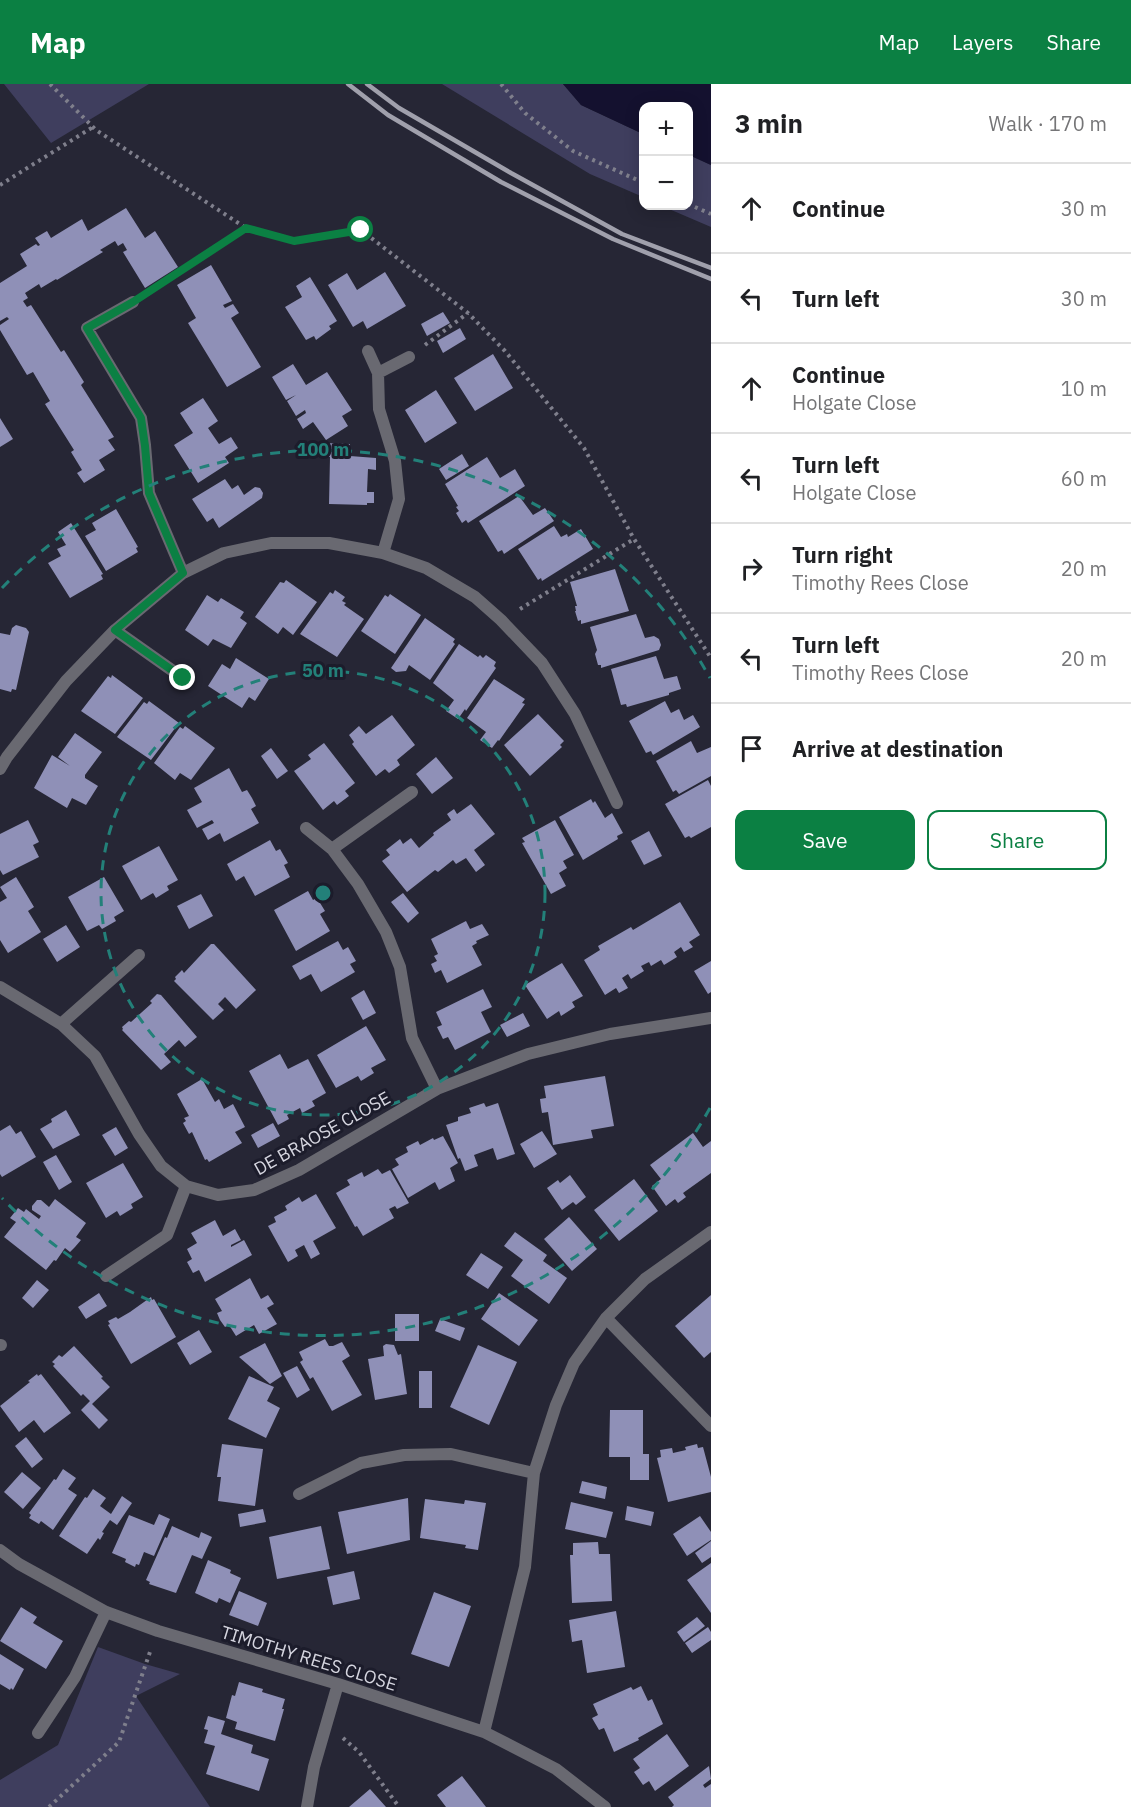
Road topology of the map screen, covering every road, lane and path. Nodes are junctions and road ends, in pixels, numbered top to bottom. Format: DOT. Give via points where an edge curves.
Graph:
graph roads {
  1 [pos="50,84"];
  2 [pos="501,84"];
  3 [pos="93,127"];
  4 [pos="639,181"];
  5 [pos="0,185"];
  6 [pos="693,206"];
  7 [pos="711,214"];
  8 [pos="246,228"];
  9 [pos="133,302"];
  10 [pos="468,313"];
  11 [pos="368,351"];
  12 [pos="409,357"];
  13 [pos="378,374"];
  14 [pos="634,539"];
  15 [pos="383,553"];
  16 [pos="183,573"];
  17 [pos="501,620"];
  18 [pos="115,630"];
  19 [pos="711,658"];
  20 [pos="183,678"];
  21 [pos="3,755"];
  22 [pos="0,769"];
  23 [pos="412,792"];
  24 [pos="617,803"];
  25 [pos="306,828"];
  26 [pos="332,849"];
  27 [pos="140,955"];
  28 [pos="0,987"];
  29 [pos="711,1018"];
  30 [pos="61,1024"];
  31 [pos="437,1089"];
  32 [pos="186,1186"];
  33 [pos="711,1232"];
  34 [pos="106,1275"];
  35 [pos="606,1318"];
  36 [pos="711,1426"];
  37 [pos="534,1473"];
  38 [pos="299,1494"];
  39 [pos="0,1550"];
  40 [pos="106,1612"];
  41 [pos="158,1631"];
  42 [pos="338,1684"];
  43 [pos="327,1724"];
  44 [pos="484,1732"];
  45 [pos="38,1733"];
  46 [pos="49,1807"];
  47 [pos="307,1807"];
  48 [pos="399,1807"];
  49 [pos="605,1807"];
  1 -- 3 [label="path"];
  2 -- 4 [label="path" via="525,113 573,151"];
  3 -- 5 [label="path"];
  3 -- 8 [label="path"];
  6 -- 7 [label="path"];
  8 -- 9 [label="path"];
  8 -- 10 [label="path" via="294,241 361,230"];
  9 -- 16 [label="street" via="87,328 141,418 149,493"];
  10 -- 12 [label="path"];
  10 -- 14 [label="path" via="505,351 584,448"];
  11 -- 13 [label="street"];
  12 -- 13 [label="street"];
  13 -- 15 [label="street" via="379,410 395,461 399,499"];
  14 -- 17 [label="path"];
  14 -- 19 [label="path"];
  15 -- 16 [label="street" via="329,543 271,543 224,553"];
  15 -- 17 [label="street" via="426,568 475,597"];
  16 -- 18 [label="street"];
  17 -- 24 [label="street" via="542,663 570,706"];
  18 -- 20 [label="street"];
  18 -- 21 [label="street"];
  21 -- 22 [label="street"];
  23 -- 26 [label="street"];
  25 -- 26 [label="street"];
  26 -- 31 [label="street" via="386,932 400,968 412,1038"];
  27 -- 30 [label="street"];
  28 -- 30 [label="street, DE BRAOSE CLOSE"];
  29 -- 31 [label="street, DE BRAOSE CLOSE" via="610,1034 528,1054"];
  30 -- 32 [label="street, DE BRAOSE CLOSE" via="96,1056 161,1166"];
  31 -- 32 [label="street, DE BRAOSE CLOSE" via="299,1170 254,1190 218,1195"];
  32 -- 34 [label="street" via="166,1235"];
  33 -- 35 [label="street" via="645,1279"];
  35 -- 36 [label="street"];
  35 -- 37 [label="street" via="574,1363"];
  37 -- 38 [label="street" via="451,1454 404,1455 361,1463"];
  37 -- 44 [label="street" via="525,1567"];
  39 -- 40 [label="street, TIMOTHY REES CLOSE"];
  40 -- 41 [label="street, TIMOTHY REES CLOSE"];
  40 -- 45 [label="street" via="75,1677"];
  41 -- 42 [label="street, TIMOTHY REES CLOSE"];
  41 -- 46 [label="path" via="118,1742"];
  42 -- 43 [label="street"];
  42 -- 44 [label="street, TIMOTHY REES CLOSE"];
  43 -- 47 [label="street"];
  43 -- 48 [label="path" via="359,1752"];
  44 -- 49 [label="street, TIMOTHY REES CLOSE" via="556,1769"];
}
